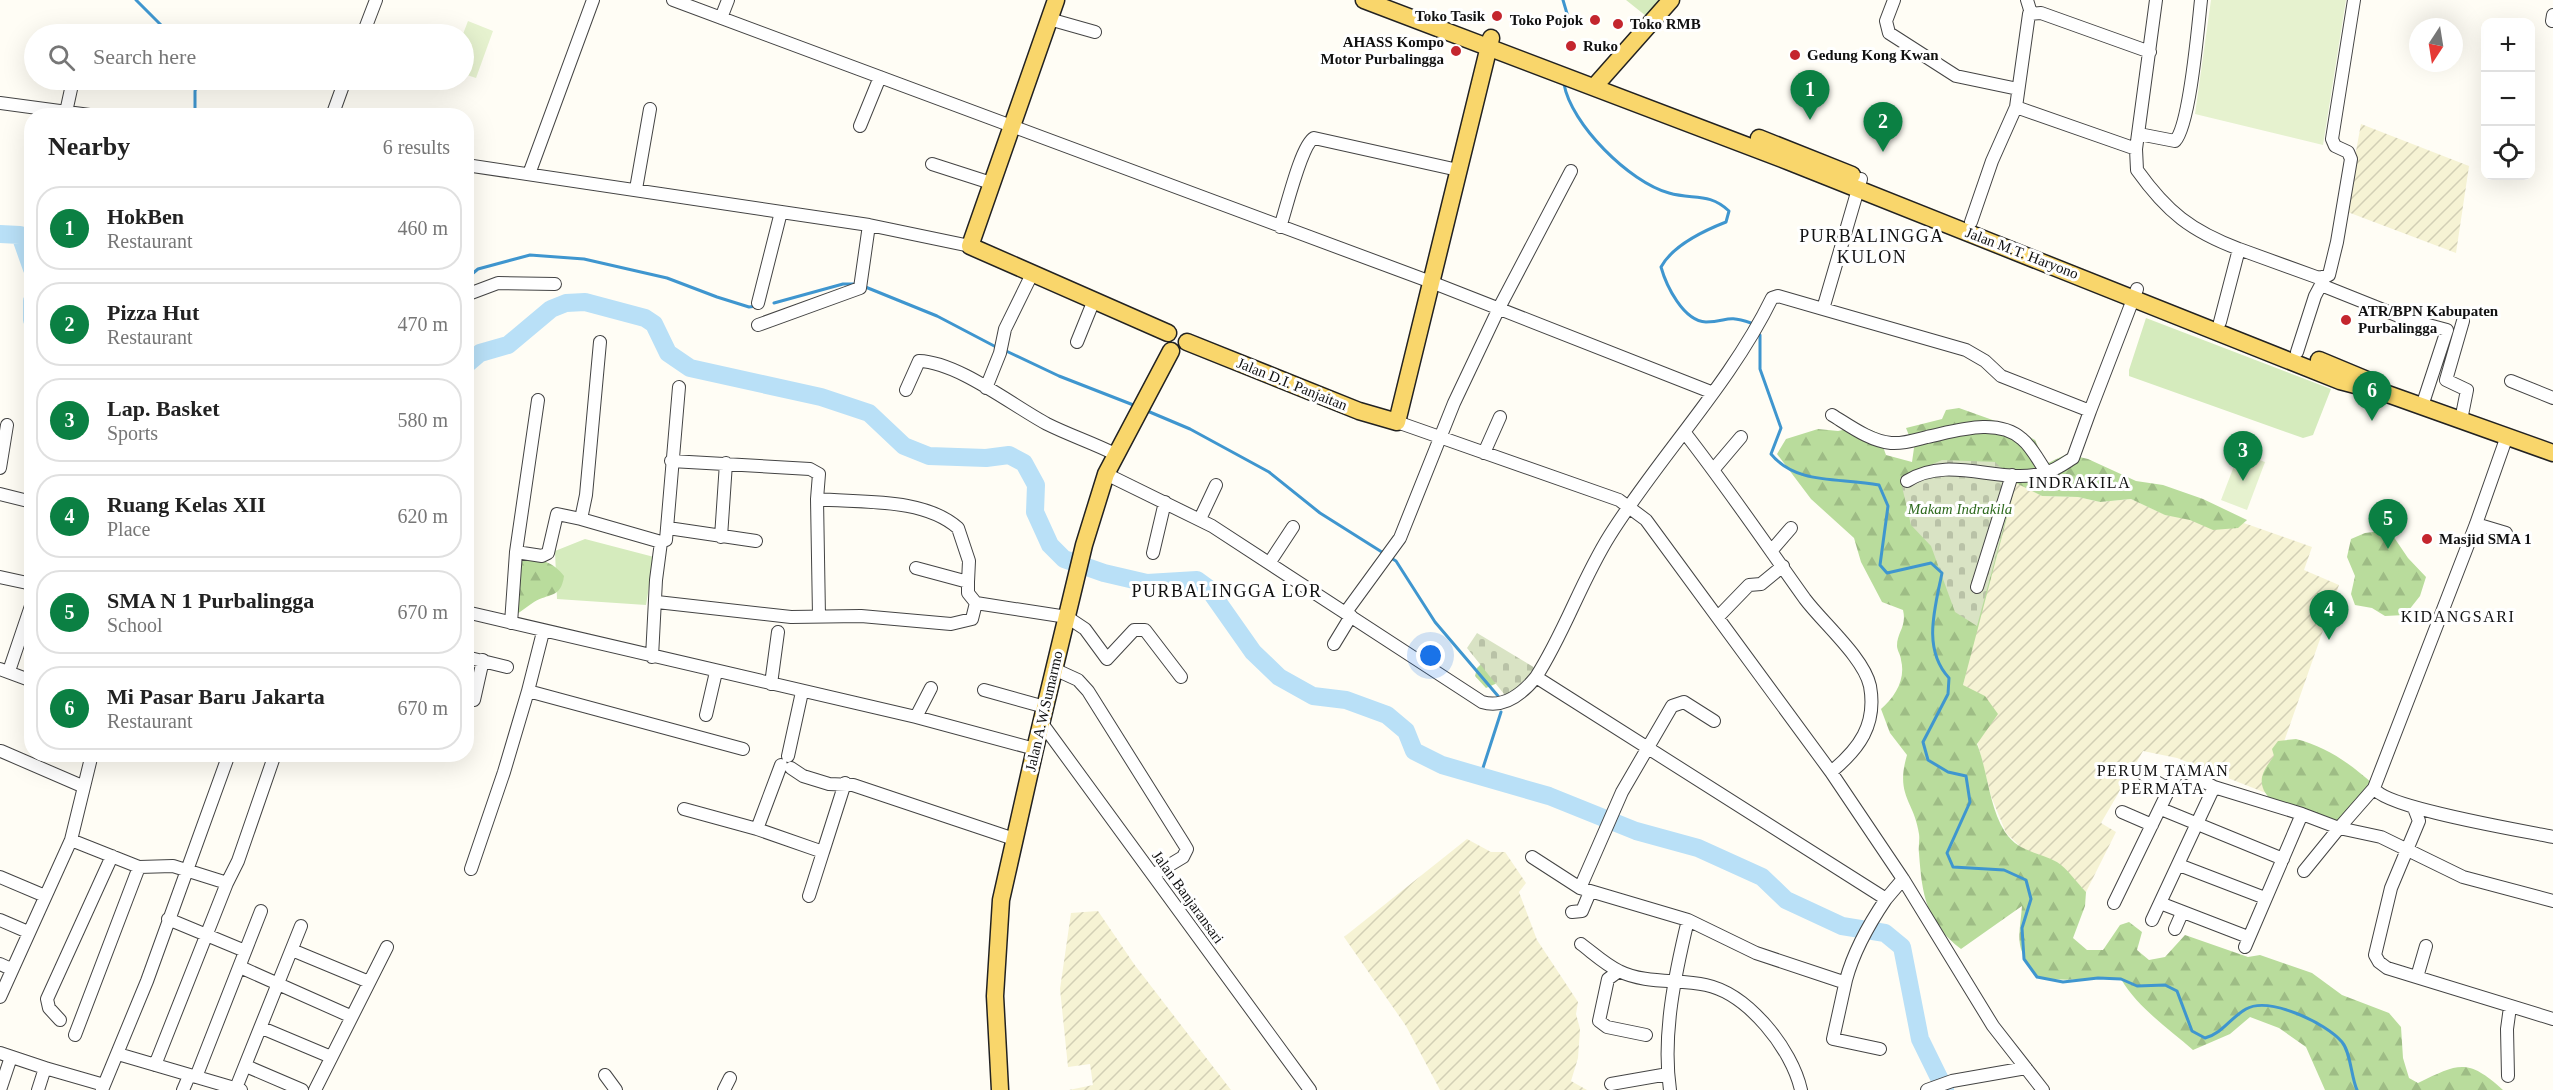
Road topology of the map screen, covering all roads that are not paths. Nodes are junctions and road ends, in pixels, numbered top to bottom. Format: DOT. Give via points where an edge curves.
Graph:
graph roads {
  1 [pos="376,0"];
  2 [pos="593,0"];
  3 [pos="673,0"];
  4 [pos="728,0"];
  5 [pos="1056,0"];
  6 [pos="1364,0"];
  7 [pos="1395,0"];
  8 [pos="1671,0"];
  9 [pos="1894,0"];
  10 [pos="2028,0"];
  11 [pos="2156,0"];
  12 [pos="2201,0"];
  13 [pos="2354,0"];
  14 [pos="2031,13"];
  15 [pos="722,18"];
  16 [pos="1049,19"];
  17 [pos="367,24"];
  18 [pos="1095,32"];
  19 [pos="1490,42"];
  20 [pos="2150,52"];
  21 [pos="880,77"];
  22 [pos="1598,83"];
  23 [pos="2018,89"];
  24 [pos="71,90"];
  25 [pos="341,90"];
  26 [pos="0,103"];
  27 [pos="2016,107"];
  28 [pos="37,108"];
  29 [pos="67,108"];
  30 [pos="335,108"];
  31 [pos="650,109"];
  32 [pos="860,126"];
  33 [pos="1011,127"];
  34 [pos="2139,134"];
  35 [pos="2136,149"];
  36 [pos="932,164"];
  37 [pos="474,166"];
  38 [pos="1458,170"];
  39 [pos="1571,171"];
  40 [pos="529,174"];
  41 [pos="992,183"];
  42 [pos="1860,184"];
  43 [pos="636,189"];
  44 [pos="781,212"];
  45 [pos="1971,222"];
  46 [pos="869,225"];
  47 [pos="1280,227"];
  48 [pos="970,246"];
  49 [pos="2239,249"];
  50 [pos="1032,274"];
  51 [pos="1431,282"];
  52 [pos="2323,282"];
  53 [pos="555,284"];
  54 [pos="474,292"];
  55 [pos="2135,293"];
  56 [pos="1094,300"];
  57 [pos="758,303"];
  58 [pos="1499,308"];
  59 [pos="1823,309"];
  60 [pos="2463,321"];
  61 [pos="2220,322"];
  62 [pos="759,325"];
  63 [pos="1168,333"];
  64 [pos="600,342"];
  65 [pos="1077,342"];
  66 [pos="1187,342"];
  67 [pos="1171,351"];
  68 [pos="2297,351"];
  69 [pos="2511,381"];
  70 [pos="679,387"];
  71 [pos="986,388"];
  72 [pos="906,390"];
  73 [pos="1712,392"];
  74 [pos="2382,392"];
  75 [pos="2553,398"];
  76 [pos="538,400"];
  77 [pos="2422,406"];
  78 [pos="2090,411"];
  79 [pos="1832,416"];
  80 [pos="1500,417"];
  81 [pos="2461,420"];
  82 [pos="1397,422"];
  83 [pos="7,424"];
  84 [pos="1685,433"];
  85 [pos="2507,436"];
  86 [pos="1439,437"];
  87 [pos="1741,437"];
  88 [pos="1484,453"];
  89 [pos="2553,453"];
  90 [pos="1115,454"];
  91 [pos="671,461"];
  92 [pos="726,463"];
  93 [pos="0,468"];
  94 [pos="1713,470"];
  95 [pos="2047,473"];
  96 [pos="1106,474"];
  97 [pos="2012,475"];
  98 [pos="1907,481"];
  99 [pos="1216,485"];
  100 [pos="0,494"];
  101 [pos="817,499"];
  102 [pos="24,500"];
  103 [pos="1165,502"];
  104 [pos="1630,506"];
  105 [pos="581,519"];
  106 [pos="1200,519"];
  107 [pos="2476,524"];
  108 [pos="1293,527"];
  109 [pos="668,528"];
  110 [pos="1791,528"];
  111 [pos="2506,532"];
  112 [pos="721,537"];
  113 [pos="756,541"];
  114 [pos="661,542"];
  115 [pos="1772,550"];
  116 [pos="516,552"];
  117 [pos="1153,553"];
  118 [pos="1270,561"];
  119 [pos="1783,566"];
  120 [pos="916,568"];
  121 [pos="0,577"];
  122 [pos="24,582"];
  123 [pos="968,582"];
  124 [pos="1977,587"];
  125 [pos="657,602"];
  126 [pos="976,603"];
  127 [pos="474,614"];
  128 [pos="1348,614"];
  129 [pos="819,616"];
  130 [pos="1067,616"];
  131 [pos="1718,617"];
  132 [pos="511,623"];
  133 [pos="543,632"];
  134 [pos="778,632"];
  135 [pos="24,640"];
  136 [pos="1334,644"];
  137 [pos="652,657"];
  138 [pos="474,658"];
  139 [pos="483,660"];
  140 [pos="507,667"];
  141 [pos="1054,669"];
  142 [pos="4,670"];
  143 [pos="716,672"];
  144 [pos="1180,677"];
  145 [pos="1536,677"];
  146 [pos="24,678"];
  147 [pos="771,684"];
  148 [pos="931,688"];
  149 [pos="984,690"];
  150 [pos="528,691"];
  151 [pos="802,692"];
  152 [pos="474,700"];
  153 [pos="1043,714"];
  154 [pos="706,715"];
  155 [pos="916,717"];
  156 [pos="1714,721"];
  157 [pos="743,749"];
  158 [pos="1035,749"];
  159 [pos="1647,749"];
  160 [pos="1,751"];
  161 [pos="24,761"];
  162 [pos="26,762"];
  163 [pos="90,762"];
  164 [pos="227,762"];
  165 [pos="272,762"];
  166 [pos="787,763"];
  167 [pos="1831,772"];
  168 [pos="2143,774"];
  169 [pos="845,783"];
  170 [pos="82,786"];
  171 [pos="2214,787"];
  172 [pos="2374,788"];
  173 [pos="2170,790"];
  174 [pos="2414,808"];
  175 [pos="684,809"];
  176 [pos="2161,809"];
  177 [pos="2122,812"];
  178 [pos="2302,814"];
  179 [pos="2152,825"];
  180 [pos="2198,826"];
  181 [pos="2339,828"];
  182 [pos="757,829"];
  183 [pos="2553,837"];
  184 [pos="71,840"];
  185 [pos="1014,840"];
  186 [pos="2408,850"];
  187 [pos="823,852"];
  188 [pos="112,856"];
  189 [pos="1532,857"];
  190 [pos="2283,859"];
  191 [pos="2179,865"];
  192 [pos="139,867"];
  193 [pos="471,869"];
  194 [pos="187,870"];
  195 [pos="2304,871"];
  196 [pos="1153,875"];
  197 [pos="0,877"];
  198 [pos="1903,879"];
  199 [pos="227,884"];
  200 [pos="1585,890"];
  201 [pos="45,896"];
  202 [pos="809,896"];
  203 [pos="2265,898"];
  204 [pos="1886,899"];
  205 [pos="2553,901"];
  206 [pos="2114,903"];
  207 [pos="2160,903"];
  208 [pos="261,911"];
  209 [pos="1572,912"];
  210 [pos="2182,913"];
  211 [pos="0,920"];
  212 [pos="168,920"];
  213 [pos="1688,920"];
  214 [pos="2152,920"];
  215 [pos="301,926"];
  216 [pos="2175,929"];
  217 [pos="28,932"];
  218 [pos="207,935"];
  219 [pos="1581,944"];
  220 [pos="2426,946"];
  221 [pos="387,947"];
  222 [pos="292,950"];
  223 [pos="245,951"];
  224 [pos="6,967"];
  225 [pos="240,967"];
  226 [pos="1619,971"];
  227 [pos="2416,977"];
  228 [pos="1846,980"];
  229 [pos="1676,981"];
  230 [pos="369,982"];
  231 [pos="278,983"];
  232 [pos="0,997"];
  233 [pos="2510,1007"];
  234 [pos="350,1016"];
  235 [pos="2553,1019"];
  236 [pos="60,1020"];
  237 [pos="262,1028"];
  238 [pos="75,1035"];
  239 [pos="1646,1035"];
  240 [pos="1880,1049"];
  241 [pos="118,1054"];
  242 [pos="6,1055"];
  243 [pos="331,1057"];
  244 [pos="155,1065"];
  245 [pos="246,1066"];
  246 [pos="45,1068"];
  247 [pos="2026,1068"];
  248 [pos="1668,1074"];
  249 [pos="605,1075"];
  250 [pos="192,1076"];
  251 [pos="2508,1076"];
  252 [pos="730,1078"];
  253 [pos="1611,1084"];
  254 [pos="1968,1085"];
  255 [pos="103,1088"];
  256 [pos="239,1089"];
  257 [pos="1929,1089"];
  258 [pos="0,1090"];
  259 [pos="38,1090"];
  260 [pos="183,1090"];
  261 [pos="302,1090"];
  262 [pos="315,1090"];
  263 [pos="616,1090"];
  264 [pos="724,1090"];
  265 [pos="1000,1090"];
  266 [pos="1310,1090"];
  267 [pos="1670,1090"];
  268 [pos="1801,1090"];
  269 [pos="2043,1090"];
  1 -- 17 [label="street"];
  2 -- 40 [label="street"];
  3 -- 15 [label="street"];
  4 -- 15 [label="street"];
  5 -- 16 [label="main road"];
  6 -- 19 [label="main road"];
  7 -- 19 [label="main road"];
  8 -- 22 [label="main road"];
  9 -- 23 [label="street" via="1886,21 1889,33 1956,76"];
  10 -- 14 [label="street"];
  11 -- 20 [label="street"];
  12 -- 34 [label="street" via="2178,137 2175,141"];
  13 -- 52 [label="street" via="2332,139 2351,159 2332,266"];
  14 -- 20 [label="street" via="2041,13"];
  14 -- 23 [label="street"];
  15 -- 21 [label="street"];
  16 -- 18 [label="street"];
  16 -- 33 [label="main road"];
  19 -- 22 [label="main road, Jalan M.T. Haryono"];
  19 -- 38 [label="main road"];
  20 -- 34 [label="street"];
  21 -- 32 [label="street"];
  21 -- 33 [label="street"];
  22 -- 42 [label="main road, Jalan M.T. Haryono"];
  23 -- 27 [label="street"];
  24 -- 29 [label="street"];
  25 -- 30 [label="street"];
  26 -- 28 [label="street"];
  27 -- 35 [label="street"];
  27 -- 45 [label="street"];
  31 -- 43 [label="street"];
  33 -- 41 [label="main road"];
  33 -- 47 [label="street"];
  34 -- 35 [label="street"];
  35 -- 49 [label="street" via="2137,170 2170,210 2198,232"];
  36 -- 41 [label="street"];
  37 -- 40 [label="street"];
  38 -- 47 [label="street" via="1314,138 1304,153"];
  38 -- 51 [label="main road"];
  39 -- 58 [label="street"];
  40 -- 43 [label="street"];
  41 -- 48 [label="main road"];
  42 -- 45 [label="main road, Jalan M.T. Haryono"];
  42 -- 55 [label="main road, Jalan M.T. Haryono"];
  42 -- 59 [label="street"];
  43 -- 44 [label="street"];
  44 -- 46 [label="street"];
  44 -- 57 [label="street"];
  45 -- 55 [label="main road, Jalan M.T. Haryono"];
  46 -- 48 [label="street"];
  46 -- 62 [label="street" via="862,282"];
  47 -- 51 [label="street"];
  48 -- 50 [label="main road"];
  49 -- 52 [label="street"];
  49 -- 61 [label="street"];
  50 -- 56 [label="main road"];
  50 -- 71 [label="street" via="1005,329"];
  51 -- 58 [label="street"];
  51 -- 82 [label="main road"];
  52 -- 68 [label="street"];
  52 -- 77 [label="street" via="2406,319 2447,330"];
  53 -- 54 [label="street" via="498,283"];
  55 -- 61 [label="main road, Jalan M.T. Haryono"];
  55 -- 74 [label="main road, Jalan M.T. Haryono" via="2340,381"];
  55 -- 78 [label="street"];
  56 -- 63 [label="main road"];
  56 -- 65 [label="street"];
  58 -- 73 [label="street"];
  58 -- 86 [label="street"];
  59 -- 73 [label="street" via="1778,296 1772,298"];
  59 -- 78 [label="street" via="1966,350 2001,376"];
  60 -- 81 [label="street" via="2446,380 2468,392"];
  61 -- 68 [label="main road, Jalan M.T. Haryono"];
  63 -- 66 [label="main road" via="1179,331"];
  63 -- 67 [label="main road" via="1165,343"];
  64 -- 105 [label="street"];
  66 -- 67 [label="main road" via="1181,351"];
  66 -- 82 [label="main road, Jalan D.I. Panjaitan" via="1359,411"];
  67 -- 90 [label="main road, Jalan A.W.Sumarmo"];
  68 -- 74 [label="main road, Jalan M.T. Haryono" via="2357,374"];
  69 -- 75 [label="street"];
  70 -- 91 [label="street"];
  71 -- 72 [label="street" via="922,361 918,362"];
  71 -- 90 [label="street" via="1047,423"];
  73 -- 84 [label="street"];
  74 -- 77 [label="main road, Jalan M.T. Haryono"];
  76 -- 116 [label="street"];
  77 -- 81 [label="main road, Jalan M.T. Haryono"];
  78 -- 95 [label="street" via="2073,458"];
  79 -- 95 [label="street" via="1890,443 1973,428 2000,429 2023,440"];
  80 -- 88 [label="street"];
  81 -- 85 [label="main road, Jalan M.T. Haryono"];
  82 -- 86 [label="street"];
  83 -- 93 [label="street"];
  84 -- 94 [label="street"];
  84 -- 104 [label="street"];
  85 -- 89 [label="main road, Jalan M.T. Haryono"];
  85 -- 107 [label="street"];
  86 -- 88 [label="street"];
  86 -- 128 [label="street" via="1403,531"];
  87 -- 94 [label="street"];
  88 -- 104 [label="street"];
  90 -- 96 [label="main road, Jalan A.W.Sumarmo"];
  91 -- 92 [label="street"];
  91 -- 109 [label="street"];
  92 -- 101 [label="street" via="814,470 819,478"];
  92 -- 112 [label="street"];
  94 -- 115 [label="street" via="1754,531"];
  95 -- 97 [label="street"];
  96 -- 103 [label="street"];
  96 -- 130 [label="main road, Jalan A.W.Sumarmo"];
  97 -- 98 [label="street" via="1939,470 1923,472"];
  97 -- 124 [label="street"];
  99 -- 106 [label="street"];
  100 -- 102 [label="street"];
  101 -- 123 [label="street" via="903,506 951,523 958,528 965,545"];
  101 -- 129 [label="street"];
  103 -- 106 [label="street"];
  103 -- 117 [label="street"];
  104 -- 131 [label="street" via="1646,520"];
  104 -- 145 [label="street" via="1586,575"];
  105 -- 114 [label="street"];
  105 -- 116 [label="street" via="557,514 548,553 542,556"];
  106 -- 118 [label="street"];
  107 -- 111 [label="street"];
  107 -- 172 [label="street"];
  108 -- 118 [label="street"];
  109 -- 112 [label="street"];
  109 -- 114 [label="street" via="666,540"];
  110 -- 115 [label="street"];
  112 -- 113 [label="street"];
  114 -- 125 [label="street"];
  115 -- 119 [label="street"];
  116 -- 132 [label="street"];
  118 -- 128 [label="street"];
  119 -- 131 [label="street" via="1761,584 1749,585"];
  119 -- 167 [label="street" via="1855,658 1869,686 1866,733 1862,742"];
  120 -- 123 [label="street"];
  121 -- 122 [label="street"];
  123 -- 126 [label="street" via="968,593"];
  125 -- 129 [label="street"];
  125 -- 137 [label="street"];
  126 -- 129 [label="street" via="972,619 963,623"];
  126 -- 130 [label="street"];
  127 -- 132 [label="street"];
  128 -- 136 [label="street"];
  128 -- 145 [label="street" via="1482,702 1503,702 1520,695"];
  130 -- 141 [label="main road, Jalan A.W.Sumarmo"];
  130 -- 144 [label="street" via="1085,630 1107,659 1134,630 1144,630"];
  131 -- 167 [label="street"];
  132 -- 133 [label="street"];
  133 -- 137 [label="street"];
  133 -- 150 [label="street"];
  134 -- 147 [label="street"];
  135 -- 142 [label="street"];
  137 -- 143 [label="street"];
  138 -- 139 [label="street"];
  139 -- 140 [label="street"];
  139 -- 152 [label="street"];
  141 -- 153 [label="main road, Jalan A.W.Sumarmo"];
  141 -- 196 [label="street" via="1078,680 1088,691 1187,849 1183,857"];
  142 -- 146 [label="street"];
  143 -- 147 [label="street"];
  143 -- 154 [label="street"];
  145 -- 159 [label="street"];
  147 -- 151 [label="street"];
  148 -- 155 [label="street"];
  149 -- 153 [label="street"];
  150 -- 157 [label="street"];
  150 -- 193 [label="street"];
  151 -- 155 [label="street"];
  151 -- 166 [label="street"];
  153 -- 158 [label="main road, Jalan A.W.Sumarmo"];
  153 -- 196 [label="street, Jalan Banjaransari"];
  155 -- 158 [label="street"];
  156 -- 159 [label="street" via="1688,704 1675,704"];
  158 -- 185 [label="main road, Jalan A.W.Sumarmo"];
  159 -- 200 [label="street" via="1612,815"];
  159 -- 204 [label="street"];
  160 -- 161 [label="street"];
  162 -- 170 [label="street"];
  163 -- 170 [label="street"];
  164 -- 194 [label="street"];
  165 -- 199 [label="street"];
  166 -- 169 [label="street" via="804,776 829,784"];
  166 -- 182 [label="street"];
  167 -- 198 [label="street"];
  168 -- 173 [label="street"];
  169 -- 185 [label="street"];
  169 -- 187 [label="street"];
  170 -- 184 [label="street"];
  171 -- 173 [label="street" via="2180,771"];
  171 -- 178 [label="street"];
  171 -- 180 [label="street"];
  172 -- 174 [label="street" via="2378,794"];
  172 -- 181 [label="street"];
  173 -- 176 [label="street"];
  174 -- 183 [label="street"];
  174 -- 186 [label="street" via="2419,821"];
  175 -- 182 [label="street"];
  176 -- 179 [label="street"];
  176 -- 180 [label="street"];
  177 -- 179 [label="street"];
  178 -- 181 [label="street"];
  178 -- 190 [label="street"];
  179 -- 206 [label="street"];
  180 -- 190 [label="street"];
  180 -- 191 [label="street"];
  181 -- 186 [label="street" via="2367,833"];
  181 -- 195 [label="street"];
  182 -- 187 [label="street"];
  184 -- 188 [label="street"];
  184 -- 201 [label="street"];
  185 -- 265 [label="main road, Jalan A.W.Sumarmo" via="996,948"];
  186 -- 205 [label="street" via="2463,877"];
  186 -- 227 [label="street" via="2391,888 2375,955 2387,968"];
  187 -- 202 [label="street"];
  188 -- 192 [label="street"];
  188 -- 236 [label="street" via="46,999 48,1008"];
  189 -- 200 [label="street"];
  190 -- 203 [label="street"];
  191 -- 203 [label="street"];
  191 -- 207 [label="street"];
  192 -- 194 [label="street" via="173,866"];
  192 -- 238 [label="street"];
  194 -- 199 [label="street"];
  194 -- 212 [label="street"];
  196 -- 266 [label="street, Jalan Banjaransari"];
  197 -- 201 [label="street"];
  198 -- 204 [label="street"];
  198 -- 247 [label="street" via="1967,987"];
  199 -- 218 [label="street"];
  200 -- 209 [label="street" via="1582,911"];
  200 -- 213 [label="street"];
  201 -- 217 [label="street"];
  203 -- 210 [label="street" via="2247,942"];
  204 -- 228 [label="street" via="1864,935"];
  207 -- 210 [label="street"];
  207 -- 214 [label="street"];
  208 -- 223 [label="street"];
  210 -- 216 [label="street"];
  211 -- 217 [label="street"];
  212 -- 218 [label="street"];
  212 -- 241 [label="street"];
  213 -- 228 [label="street" via="1756,953 1835,981"];
  213 -- 229 [label="street"];
  215 -- 222 [label="street"];
  217 -- 224 [label="street"];
  218 -- 223 [label="street"];
  218 -- 244 [label="street"];
  219 -- 226 [label="street"];
  220 -- 227 [label="street"];
  221 -- 230 [label="street"];
  222 -- 230 [label="street"];
  222 -- 231 [label="street"];
  223 -- 225 [label="street"];
  224 -- 232 [label="street"];
  225 -- 231 [label="street"];
  225 -- 250 [label="street"];
  226 -- 229 [label="street"];
  226 -- 239 [label="street" via="1608,979 1599,1021 1606,1027"];
  227 -- 233 [label="street"];
  228 -- 240 [label="street" via="1833,1039"];
  229 -- 248 [label="street"];
  229 -- 268 [label="street" via="1706,985 1738,998 1776,1038"];
  230 -- 234 [label="street"];
  231 -- 234 [label="street"];
  231 -- 237 [label="street"];
  233 -- 235 [label="street"];
  233 -- 251 [label="street"];
  234 -- 243 [label="street"];
  237 -- 243 [label="street"];
  237 -- 245 [label="street"];
  241 -- 244 [label="street"];
  241 -- 255 [label="street"];
  242 -- 246 [label="street"];
  242 -- 258 [label="street"];
  243 -- 262 [label="street"];
  244 -- 250 [label="street"];
  245 -- 256 [label="street"];
  245 -- 261 [label="street"];
  246 -- 255 [label="street"];
  246 -- 259 [label="street"];
  247 -- 254 [label="street"];
  247 -- 269 [label="street"];
  248 -- 253 [label="street"];
  248 -- 267 [label="street"];
  249 -- 263 [label="street"];
  250 -- 256 [label="street"];
  250 -- 260 [label="street"];
  252 -- 264 [label="street"];
  254 -- 257 [label="street" via="1952,1081"];
}
